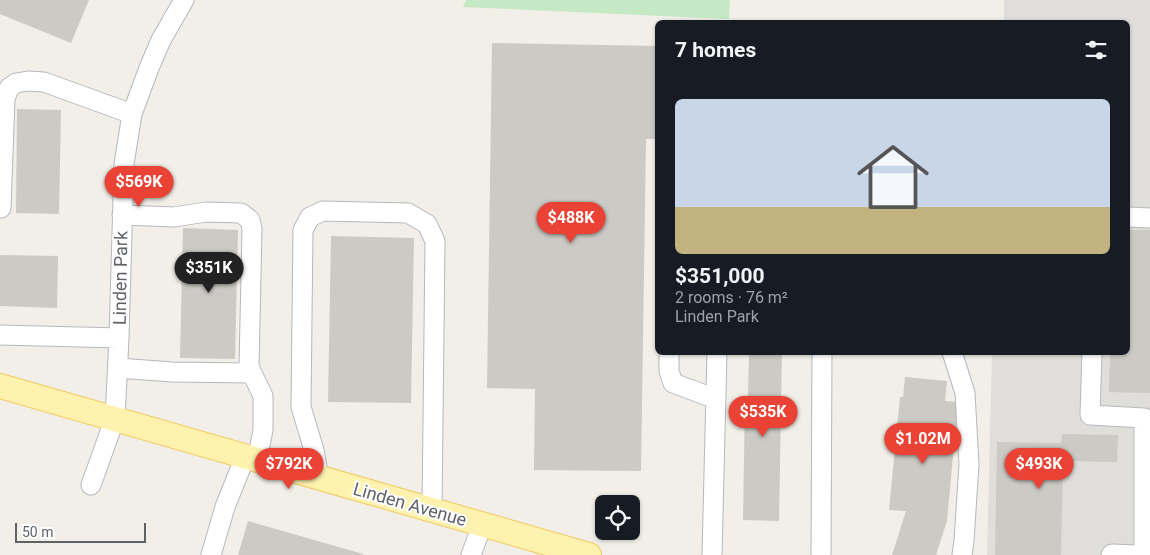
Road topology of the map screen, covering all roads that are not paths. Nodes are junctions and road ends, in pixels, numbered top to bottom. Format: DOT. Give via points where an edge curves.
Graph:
graph roads {
  1 [pos="184,0"];
  2 [pos="132,114"];
  3 [pos="1,208"];
  4 [pos="122,215"];
  5 [pos="1130,217"];
  6 [pos="1150,218"];
  7 [pos="0,335"];
  8 [pos="119,338"];
  9 [pos="669,355"];
  10 [pos="717,355"];
  11 [pos="822,355"];
  12 [pos="953,355"];
  13 [pos="1092,355"];
  14 [pos="118,368"];
  15 [pos="251,373"];
  16 [pos="0,386"];
  17 [pos="716,399"];
  18 [pos="116,418"];
  19 [pos="251,458"];
  20 [pos="318,478"];
  21 [pos="91,485"];
  22 [pos="432,510"];
  23 [pos="482,525"];
  24 [pos="211,555"];
  25 [pos="471,555"];
  26 [pos="589,555"];
  27 [pos="712,555"];
  28 [pos="821,555"];
  29 [pos="962,555"];
  30 [pos="1112,555"];
  31 [pos="1135,555"];
  32 [pos="1144,555"];
  1 -- 2 [label="street, Linden Park" via="161,40"];
  2 -- 3 [label="street" via="44,82 16,83 9,88 5,99"];
  2 -- 4 [label="street, Linden Park" via="124,164"];
  4 -- 8 [label="street, Linden Park"];
  4 -- 15 [label="street" via="241,213 250,220"];
  5 -- 6 [label="street"];
  7 -- 8 [label="street"];
  8 -- 14 [label="street, Linden Park"];
  9 -- 17 [label="street" via="673,383"];
  10 -- 17 [label="street"];
  11 -- 28 [label="street"];
  12 -- 29 [label="street" via="965,392 969,464"];
  13 -- 32 [label="street" via="1090,416 1144,418"];
  14 -- 15 [label="street"];
  14 -- 18 [label="street, Linden Park"];
  15 -- 19 [label="street" via="263,396 263,430"];
  16 -- 18 [label="main road, Linden Avenue"];
  17 -- 27 [label="street"];
  18 -- 19 [label="main road, Linden Avenue"];
  18 -- 21 [label="street, Linden Park"];
  19 -- 20 [label="main road, Linden Avenue"];
  19 -- 24 [label="street" via="225,507"];
  20 -- 22 [label="main road, Linden Avenue"];
  20 -- 22 [label="street" via="314,450 301,407 303,230 310,217 323,211 408,213 427,224 435,241"];
  22 -- 23 [label="main road, Linden Avenue"];
  23 -- 25 [label="street"];
  23 -- 26 [label="main road, Linden Avenue"];
  30 -- 31 [label="street"];
}
